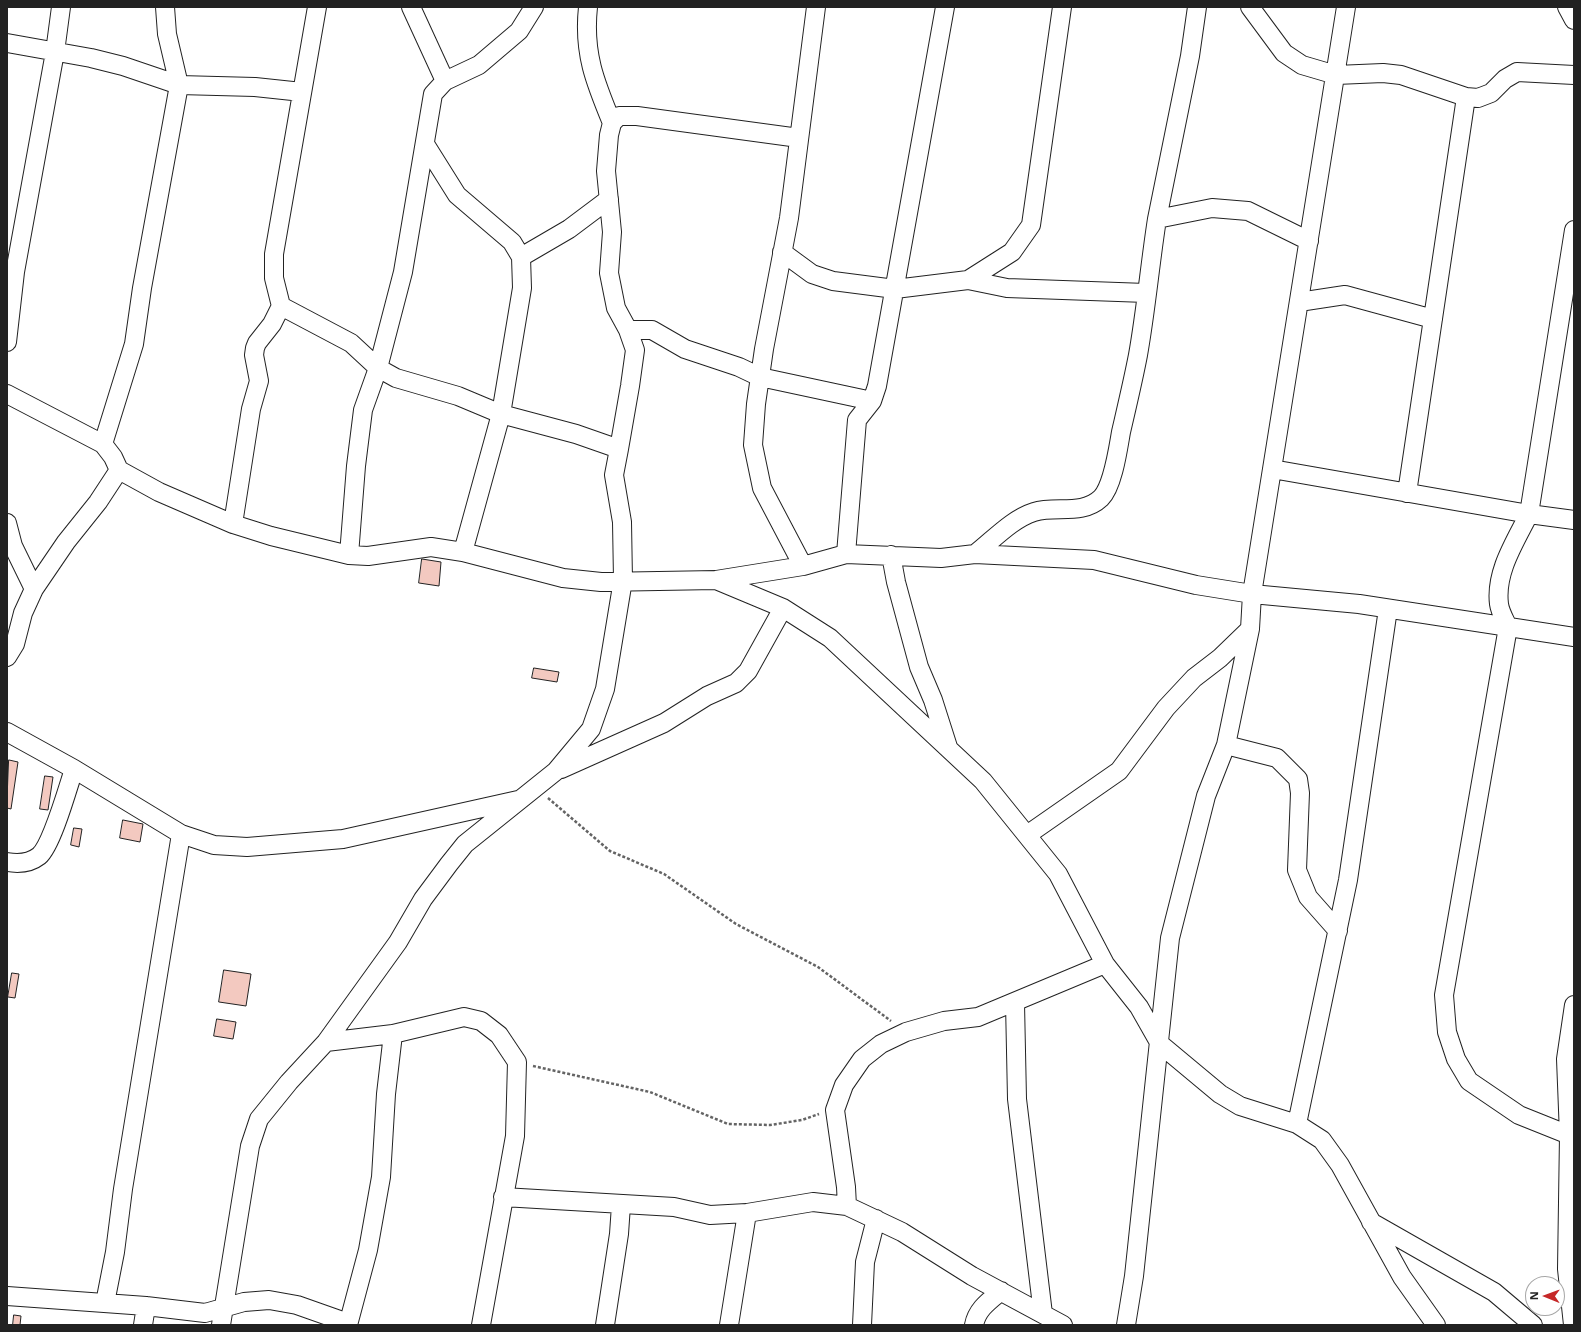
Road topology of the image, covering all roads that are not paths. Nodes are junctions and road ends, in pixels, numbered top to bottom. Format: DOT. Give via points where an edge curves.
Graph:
graph roads {
  1 [pos="61,7"];
  2 [pos="165,7"];
  3 [pos="317,7"];
  4 [pos="411,7"];
  5 [pos="534,7"];
  6 [pos="588,7"];
  7 [pos="816,7"];
  8 [pos="944,7"];
  9 [pos="1062,7"];
  10 [pos="1197,7"];
  11 [pos="1250,7"];
  12 [pos="1346,7"];
  13 [pos="1567,7"];
  14 [pos="1574,20"];
  15 [pos="7,43"];
  16 [pos="56,52"];
  17 [pos="1336,75"];
  18 [pos="1574,75"];
  19 [pos="445,81"];
  20 [pos="179,85"];
  21 [pos="302,92"];
  22 [pos="1466,97"];
  23 [pos="612,123"];
  24 [pos="799,138"];
  25 [pos="425,144"];
  26 [pos="609,199"];
  27 [pos="1157,219"];
  28 [pos="1574,230"];
  29 [pos="1309,241"];
  30 [pos="782,252"];
  31 [pos="521,258"];
  32 [pos="968,280"];
  33 [pos="895,289"];
  34 [pos="1146,293"];
  35 [pos="1299,302"];
  36 [pos="281,306"];
  37 [pos="1433,319"];
  38 [pos="628,330"];
  39 [pos="7,342"];
  40 [pos="378,368"];
  41 [pos="760,377"];
  42 [pos="7,394"];
  43 [pos="872,401"];
  44 [pos="501,414"];
  45 [pos="103,444"];
  46 [pos="619,448"];
  47 [pos="1272,469"];
  48 [pos="119,470"];
  49 [pos="1407,493"];
  50 [pos="1529,514"];
  51 [pos="1574,520"];
  52 [pos="7,523"];
  53 [pos="233,524"];
  54 [pos="463,552"];
  55 [pos="846,554"];
  56 [pos="975,554"];
  57 [pos="349,555"];
  58 [pos="891,555"];
  59 [pos="803,566"];
  60 [pos="623,580"];
  61 [pos="716,580"];
  62 [pos="34,589"];
  63 [pos="1252,594"];
  64 [pos="783,608"];
  65 [pos="1388,609"];
  66 [pos="1508,627"];
  67 [pos="1250,629"];
  68 [pos="1574,637"];
  69 [pos="7,657"];
  70 [pos="7,732"];
  71 [pos="1226,745"];
  72 [pos="949,750"];
  73 [pos="74,769"];
  74 [pos="556,771"];
  75 [pos="521,800"];
  76 [pos="181,834"];
  77 [pos="1027,835"];
  78 [pos="7,862"];
  79 [pos="1338,931"];
  80 [pos="1105,964"];
  81 [pos="1015,1003"];
  82 [pos="1574,1005"];
  83 [pos="394,1034"];
  84 [pos="326,1042"];
  85 [pos="1160,1044"];
  86 [pos="1297,1124"];
  87 [pos="1572,1136"];
  88 [pos="503,1197"];
  89 [pos="621,1205"];
  90 [pos="847,1206"];
  91 [pos="747,1213"];
  92 [pos="876,1219"];
  93 [pos="1370,1222"];
  94 [pos="1571,1270"];
  95 [pos="1001,1291"];
  96 [pos="7,1296"];
  97 [pos="105,1303"];
  98 [pos="146,1306"];
  99 [pos="1043,1314"];
  100 [pos="222,1317"];
  101 [pos="348,1324"];
  102 [pos="143,1325"];
  103 [pos="481,1325"];
  104 [pos="605,1325"];
  105 [pos="729,1325"];
  106 [pos="862,1325"];
  107 [pos="974,1325"];
  108 [pos="1064,1325"];
  109 [pos="1126,1325"];
  110 [pos="1436,1325"];
  111 [pos="1533,1325"];
  112 [pos="1573,1325"];
  1 -- 16 [label="street"];
  2 -- 20 [label="street" via="167,34"];
  3 -- 21 [label="street"];
  4 -- 19 [label="street"];
  5 -- 19 [label="street" via="519,31 479,65"];
  6 -- 23 [label="street" via="586,30 594,78"];
  7 -- 24 [label="street"];
  8 -- 33 [label="street"];
  9 -- 32 [label="street" via="1031,225 1012,252"];
  10 -- 27 [label="street" via="1190,56"];
  11 -- 17 [label="street" via="1284,53 1302,65"];
  12 -- 17 [label="street"];
  13 -- 14 [label="street"];
  15 -- 16 [label="street"];
  16 -- 20 [label="street" via="123,66"];
  16 -- 39 [label="street" via="24,223"];
  17 -- 22 [label="street" via="1401,74"];
  17 -- 29 [label="street"];
  18 -- 22 [label="street" via="1517,72 1505,79 1491,93 1478,98"];
  19 -- 25 [label="street" via="433,94"];
  20 -- 21 [label="street" via="255,87"];
  20 -- 45 [label="street" via="134,344"];
  21 -- 36 [label="street" via="274,254 274,278"];
  22 -- 37 [label="street"];
  23 -- 24 [label="street" via="619,116 637,116"];
  23 -- 26 [label="street" via="606,171"];
  24 -- 30 [label="street"];
  25 -- 31 [label="street" via="457,195 512,242"];
  25 -- 40 [label="street" via="403,272"];
  26 -- 31 [label="street" via="569,229"];
  26 -- 38 [label="street" via="612,232 609,273 616,308"];
  27 -- 29 [label="street" via="1212,208 1248,210"];
  27 -- 34 [label="street"];
  28 -- 50 [label="street"];
  29 -- 35 [label="street"];
  30 -- 33 [label="street" via="800,267 833,281"];
  30 -- 41 [label="street"];
  31 -- 44 [label="street" via="522,288"];
  32 -- 33 [label="street"];
  32 -- 34 [label="street" via="1007,288"];
  33 -- 43 [label="street"];
  34 -- 56 [label="street" via="1138,355 1117,452 1109,483 1101,498 1088,507 1034,512 1015,522"];
  35 -- 37 [label="street" via="1346,295"];
  35 -- 47 [label="street"];
  36 -- 40 [label="street" via="351,343"];
  36 -- 53 [label="street" via="272,324 257,343 254,355 259,381 250,409"];
  37 -- 49 [label="street"];
  38 -- 41 [label="street" via="652,330 685,349 739,367"];
  38 -- 46 [label="street" via="634,350"];
  40 -- 44 [label="street" via="396,378 458,396"];
  40 -- 57 [label="street" via="364,410 356,466"];
  41 -- 43 [label="street"];
  41 -- 59 [label="street" via="753,445 762,488"];
  42 -- 45 [label="street"];
  43 -- 55 [label="street" via="858,420"];
  44 -- 46 [label="street"];
  44 -- 54 [label="street"];
  45 -- 48 [label="street"];
  46 -- 60 [label="street" via="614,475 622,522"];
  47 -- 49 [label="street"];
  47 -- 63 [label="street"];
  48 -- 53 [label="street" via="159,492"];
  48 -- 62 [label="street"];
  49 -- 50 [label="street"];
  50 -- 51 [label="street"];
  50 -- 66 [label="street" via="1510,550 1499,584 1499,605"];
  52 -- 62 [label="street" via="13,546"];
  53 -- 57 [label="street"];
  54 -- 57 [label="street" via="431,547 368,556"];
  54 -- 60 [label="street" via="563,578 601,582"];
  55 -- 58 [label="street"];
  55 -- 59 [label="street"];
  56 -- 58 [label="street" via="941,558"];
  56 -- 63 [label="street" via="1094,560 1196,585"];
  58 -- 72 [label="street" via="919,667"];
  59 -- 61 [label="street"];
  60 -- 61 [label="street"];
  60 -- 74 [label="street" via="605,689 591,729"];
  61 -- 64 [label="street"];
  62 -- 69 [label="street" via="22,613 15,644"];
  63 -- 65 [label="street"];
  63 -- 67 [label="street"];
  64 -- 72 [label="street" via="830,638"];
  64 -- 74 [label="street" via="748,671 736,683 707,696 664,723"];
  65 -- 66 [label="street"];
  65 -- 79 [label="street"];
  66 -- 68 [label="street"];
  66 -- 87 [label="street" via="1446,979 1444,995 1447,1032 1456,1059 1470,1080 1519,1115"];
  67 -- 71 [label="street"];
  67 -- 77 [label="street" via="1220,658 1194,678 1166,708 1119,771"];
  70 -- 73 [label="street"];
  71 -- 79 [label="street" via="1277,758 1298,779 1300,793 1297,870 1308,897"];
  71 -- 85 [label="street" via="1206,796 1170,938"];
  72 -- 77 [label="street" via="983,781"];
  73 -- 76 [label="street"];
  73 -- 78 [label="street" via="47,844 40,855 28,862"];
  74 -- 75 [label="street"];
  75 -- 76 [label="street" via="343,839 246,847 214,845"];
  75 -- 84 [label="street" via="465,844 423,898 398,942"];
  76 -- 97 [label="street"];
  77 -- 80 [label="street" via="1058,874"];
  79 -- 86 [label="street"];
  80 -- 81 [label="street"];
  80 -- 85 [label="street" via="1139,1008"];
  81 -- 90 [label="street" via="978,1017 944,1021 906,1032 881,1044 862,1060 844,1085 835,1110"];
  81 -- 99 [label="street" via="1017,1099"];
  82 -- 87 [label="street" via="1566,1059"];
  83 -- 84 [label="street"];
  83 -- 88 [label="street" via="464,1017 481,1021 499,1036 517,1062 515,1136"];
  83 -- 101 [label="street" via="386,1094 381,1177 368,1250"];
  84 -- 100 [label="street" via="288,1082 259,1119 250,1146"];
  85 -- 86 [label="street" via="1233,1102"];
  85 -- 109 [label="street" via="1134,1276"];
  86 -- 93 [label="street" via="1322,1140 1340,1165"];
  87 -- 94 [label="street"];
  88 -- 89 [label="street"];
  88 -- 103 [label="street"];
  89 -- 91 [label="street" via="674,1207 710,1215"];
  89 -- 104 [label="street"];
  90 -- 91 [label="street" via="813,1202"];
  90 -- 92 [label="street"];
  91 -- 105 [label="street"];
  92 -- 95 [label="street"];
  92 -- 106 [label="street" via="865,1262"];
  93 -- 110 [label="street" via="1402,1277"];
  93 -- 111 [label="street" via="1494,1292"];
  94 -- 112 [label="street"];
  95 -- 99 [label="street"];
  95 -- 107 [label="street" via="985,1304 976,1316"];
  96 -- 97 [label="street"];
  97 -- 98 [label="street"];
  98 -- 100 [label="street"];
  98 -- 102 [label="street"];
  99 -- 108 [label="street"];
  100 -- 101 [label="street" via="244,1302 269,1300 297,1306"];
}
